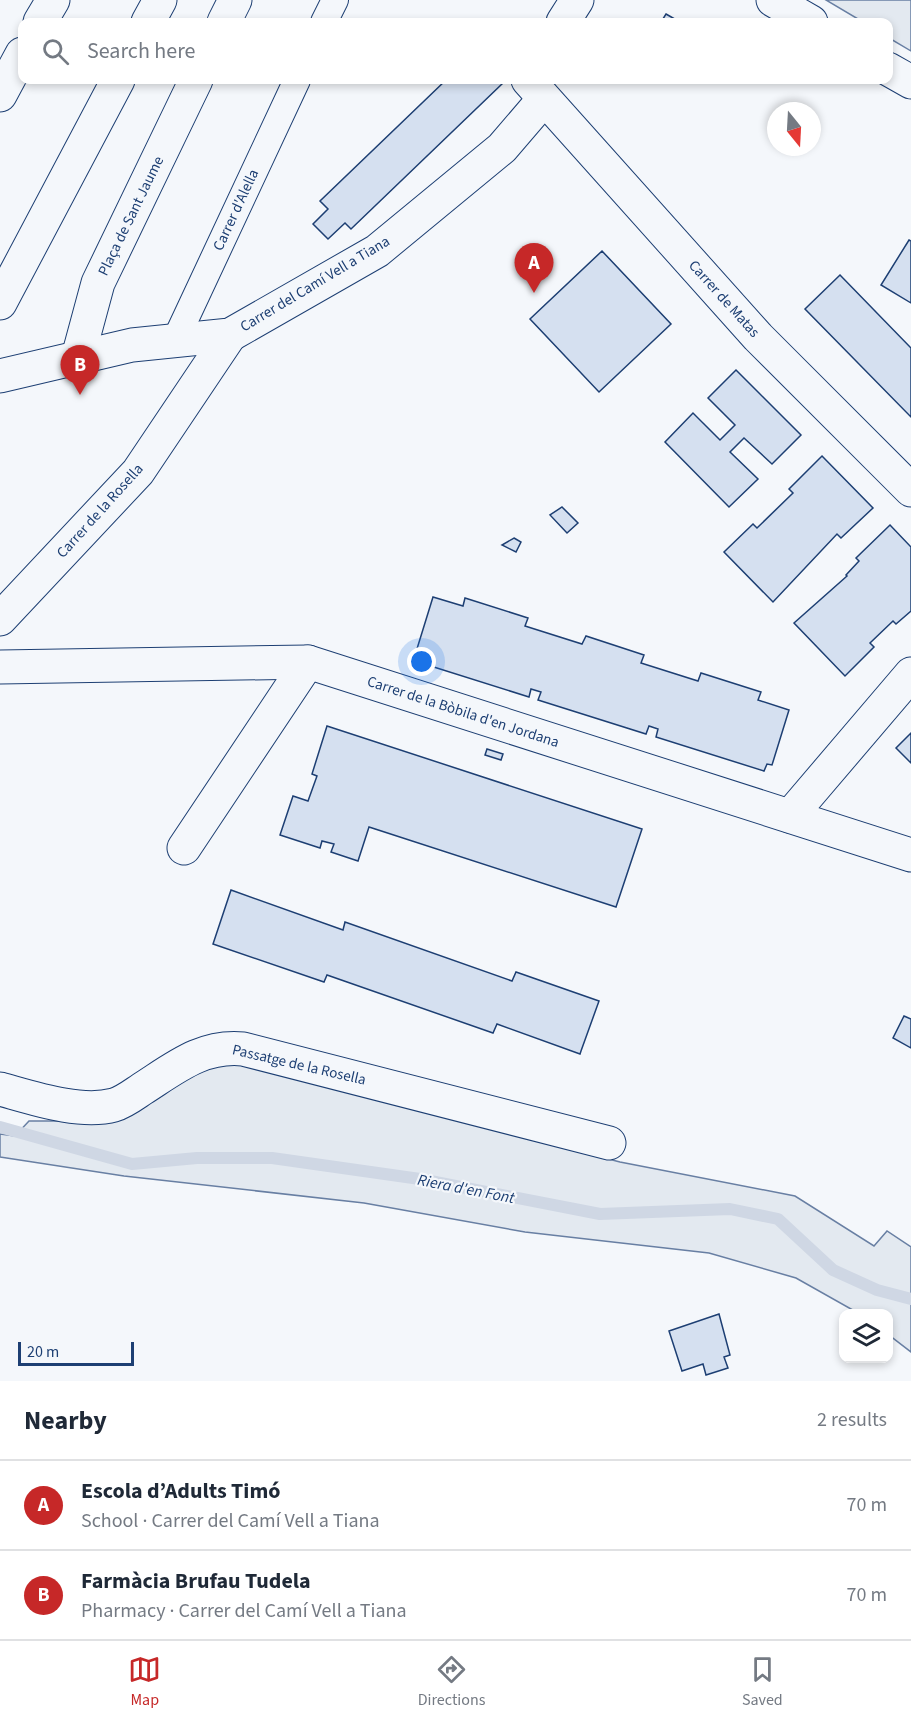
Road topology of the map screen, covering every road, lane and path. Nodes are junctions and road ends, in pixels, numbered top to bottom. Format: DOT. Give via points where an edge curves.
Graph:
graph roads {
  1 [pos="53,0"];
  2 [pos="160,0"];
  3 [pos="235,0"];
  4 [pos="335,0"];
  5 [pos="577,0"];
  6 [pos="773,0"];
  7 [pos="42,18"];
  8 [pos="150,18"];
  9 [pos="226,18"];
  10 [pos="326,18"];
  11 [pos="566,18"];
  12 [pos="804,18"];
  13 [pos="18,61"];
  14 [pos="893,72"];
  15 [pos="911,82"];
  16 [pos="116,84"];
  17 [pos="194,84"];
  18 [pos="295,84"];
  19 [pos="536,89"];
  20 [pos="0,95"];
  21 [pos="0,303"];
  22 [pos="230,335"];
  23 [pos="174,341"];
  24 [pos="78,357"];
  25 [pos="0,376"];
  26 [pos="911,490"];
  27 [pos="0,619"];
  28 [pos="308,662"];
  29 [pos="0,667"];
  30 [pos="911,674"];
  31 [pos="789,816"];
  32 [pos="184,848"];
  33 [pos="911,855"];
  34 [pos="0,1089"];
  35 [pos="609,1143"];
  1 -- 7 [label="street"];
  2 -- 8 [label="street"];
  3 -- 9 [label="street"];
  4 -- 10 [label="street"];
  5 -- 11 [label="street"];
  6 -- 12 [label="street"];
  13 -- 20 [label="street"];
  14 -- 15 [label="street"];
  16 -- 21 [label="street"];
  17 -- 24 [label="street, Plaça de Sant Jaume" via="98,283"];
  18 -- 23 [label="street, Carrer d'Alella"];
  19 -- 22 [label="street, Carrer del Camí Vell a Tiana" via="502,148 377,251"];
  19 -- 26 [label="street, Carrer de Matas" via="758,337"];
  22 -- 23 [label="street, Carrer del Camí Vell a Tiana"];
  22 -- 27 [label="street, Carrer de la Rosella" via="138,472"];
  23 -- 24 [label="street, Carrer del Camí Vell a Tiana"];
  24 -- 25 [label="street, Carrer del Camí Vell a Tiana"];
  28 -- 29 [label="street, Carrer de la Bòbila d'en Jordana"];
  28 -- 31 [label="street, Carrer de la Bòbila d'en Jordana"];
  28 -- 32 [label="street"];
  30 -- 31 [label="street"];
  31 -- 33 [label="street, Carrer de la Bòbila d'en Jordana"];
  34 -- 35 [label="street, Passatge de la Rosella" via="51,1103 113,1105 200,1053 228,1047"];
}
